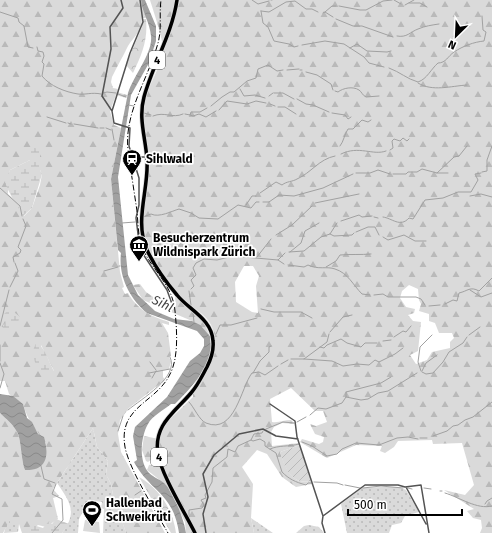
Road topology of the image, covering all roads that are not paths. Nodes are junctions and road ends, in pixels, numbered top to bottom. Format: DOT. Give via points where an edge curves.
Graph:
graph roads {
  1 [pos="121,0"];
  2 [pos="140,0"];
  3 [pos="177,0"];
  4 [pos="112,111"];
  5 [pos="147,156"];
  6 [pos="133,158"];
  7 [pos="169,307"];
  8 [pos="270,404"];
  9 [pos="296,434"];
  10 [pos="292,438"];
  11 [pos="298,439"];
  12 [pos="405,487"];
  13 [pos="324,516"];
  14 [pos="427,526"];
  15 [pos="195,533"];
  16 [pos="206,533"];
  17 [pos="325,533"];
  18 [pos="429,533"];
  1 -- 4 [label="street" via="123,8 110,27 111,49 102,93"];
  2 -- 4 [label="street" via="143,22 130,53"];
  3 -- 5 [label="main road, 4" via="143,101 142,121"];
  4 -- 6 [label="street" via="114,123 130,128 129,146"];
  5 -- 6 [label="street"];
  5 -- 15 [label="main road, 4" via="141,220 145,244 174,292 207,323 213,340 211,356 200,380 191,394 164,422 158,441 158,454 162,466"];
  6 -- 7 [label="street" via="139,178 139,206 136,218 140,246 167,290 172,304"];
  8 -- 9 [label="street" via="294,419"];
  9 -- 10 [label="street"];
  9 -- 11 [label="street"];
  10 -- 11 [label="street"];
  10 -- 16 [label="street" via="280,437 263,429 235,436 226,447 214,455 205,469 203,479 208,500 202,514"];
  11 -- 13 [label="street"];
  12 -- 13 [label="street" via="365,485"];
  12 -- 14 [label="street"];
  12 -- 14 [label="street" via="421,485"];
  13 -- 17 [label="street" via="322,523"];
  14 -- 18 [label="street"];
}
